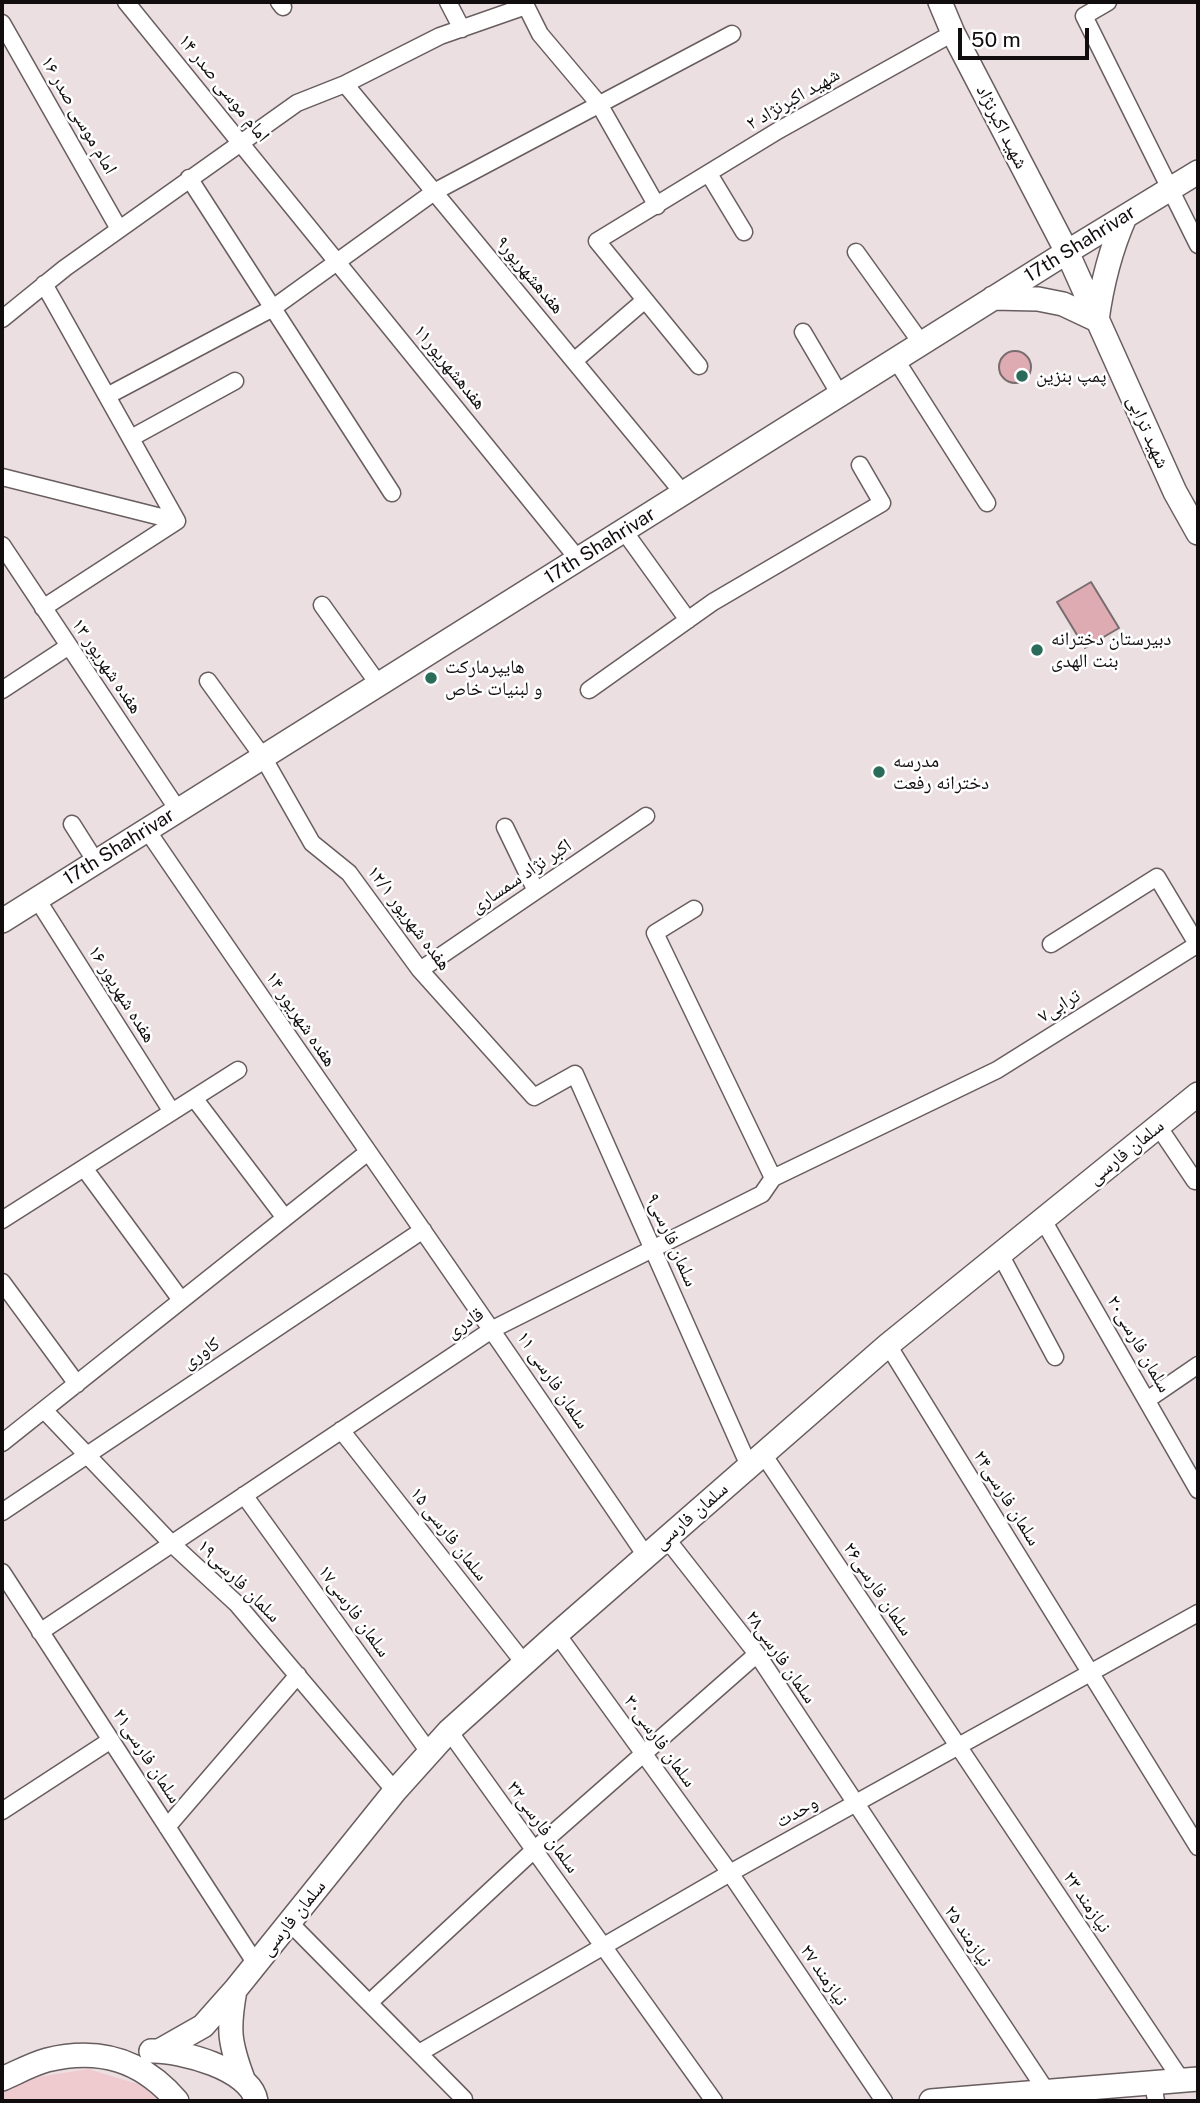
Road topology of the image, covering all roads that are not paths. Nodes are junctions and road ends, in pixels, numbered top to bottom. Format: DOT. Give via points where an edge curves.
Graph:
graph roads {
  1 [pos="126,2"];
  2 [pos="448,2"];
  3 [pos="941,2"];
  4 [pos="1108,2"];
  5 [pos="524,4"];
  6 [pos="2,23"];
  7 [pos="462,29"];
  8 [pos="953,33"];
  9 [pos="732,34"];
  10 [pos="345,84"];
  11 [pos="599,104"];
  12 [pos="241,141"];
  13 [pos="1198,172"];
  14 [pos="709,174"];
  15 [pos="189,178"];
  16 [pos="1171,189"];
  17 [pos="434,192"];
  18 [pos="289,202"];
  19 [pos="657,206"];
  20 [pos="1125,217"];
  21 [pos="119,229"];
  22 [pos="744,232"];
  23 [pos="1198,245"];
  24 [pos="856,251"];
  25 [pos="1067,252"];
  26 [pos="337,262"];
  27 [pos="44,284"];
  28 [pos="993,298"];
  29 [pos="645,300"];
  30 [pos="273,308"];
  31 [pos="2,319"];
  32 [pos="1097,320"];
  33 [pos="803,332"];
  34 [pos="922,344"];
  35 [pos="896,360"];
  36 [pos="574,361"];
  37 [pos="699,366"];
  38 [pos="235,381"];
  39 [pos="840,395"];
  40 [pos="107,396"];
  41 [pos="131,438"];
  42 [pos="860,465"];
  43 [pos="2,477"];
  44 [pos="392,493"];
  45 [pos="683,493"];
  46 [pos="987,503"];
  47 [pos="177,521"];
  48 [pos="624,531"];
  49 [pos="1198,533"];
  50 [pos="2,545"];
  51 [pos="578,559"];
  52 [pos="17,568"];
  53 [pos="2,577"];
  54 [pos="322,605"];
  55 [pos="43,608"];
  56 [pos="688,620"];
  57 [pos="69,646"];
  58 [pos="208,681"];
  59 [pos="379,685"];
  60 [pos="2,690"];
  61 [pos="589,690"];
  62 [pos="263,757"];
  63 [pos="178,810"];
  64 [pos="646,816"];
  65 [pos="72,824"];
  66 [pos="505,827"];
  67 [pos="148,830"];
  68 [pos="96,862"];
  69 [pos="536,891"];
  70 [pos="37,899"];
  71 [pos="694,909"];
  72 [pos="2,921"];
  73 [pos="1051,944"];
  74 [pos="1198,944"];
  75 [pos="420,970"];
  76 [pos="238,1070"];
  77 [pos="1198,1094"];
  78 [pos="534,1097"];
  79 [pos="194,1098"];
  80 [pos="938,1098"];
  81 [pos="172,1112"];
  82 [pos="1158,1126"];
  83 [pos="368,1152"];
  84 [pos="84,1168"];
  85 [pos="773,1178"];
  86 [pos="1195,1181"];
  87 [pos="285,1218"];
  88 [pos="2,1220"];
  89 [pos="1043,1220"];
  90 [pos="423,1230"];
  91 [pos="653,1249"];
  92 [pos="1000,1254"];
  93 [pos="2,1282"];
  94 [pos="181,1300"];
  95 [pos="493,1329"];
  96 [pos="888,1345"];
  97 [pos="1055,1357"];
  98 [pos="1198,1365"];
  99 [pos="77,1384"];
  100 [pos="1147,1400"];
  101 [pos="44,1410"];
  102 [pos="341,1430"];
  103 [pos="2,1443"];
  104 [pos="86,1455"];
  105 [pos="756,1460"];
  106 [pos="1198,1490"];
  107 [pos="244,1495"];
  108 [pos="2,1512"];
  109 [pos="666,1538"];
  110 [pos="172,1544"];
  111 [pos="646,1556"];
  112 [pos="2,1572"];
  113 [pos="1198,1613"];
  114 [pos="40,1632"];
  115 [pos="557,1634"];
  116 [pos="757,1654"];
  117 [pos="524,1663"];
  118 [pos="1091,1673"];
  119 [pos="298,1675"];
  120 [pos="449,1731"];
  121 [pos="111,1740"];
  122 [pos="958,1746"];
  123 [pos="429,1752"];
  124 [pos="644,1754"];
  125 [pos="395,1791"];
  126 [pos="855,1804"];
  127 [pos="2,1811"];
  128 [pos="167,1827"];
  129 [pos="1198,1847"];
  130 [pos="534,1850"];
  131 [pos="730,1873"];
  132 [pos="289,1922"];
  133 [pos="603,1947"];
  134 [pos="256,1964"];
  135 [pos="235,1990"];
  136 [pos="369,2003"];
  137 [pos="159,2051"];
  138 [pos="418,2053"];
  139 [pos="93,2054"];
  140 [pos="2,2079"];
  141 [pos="1190,2080"];
  142 [pos="1046,2092"];
  143 [pos="1155,2092"];
  144 [pos="254,2094"];
  145 [pos="464,2099"];
  146 [pos="177,2101"];
  147 [pos="714,2101"];
  148 [pos="884,2101"];
  149 [pos="931,2101"];
  1 -- 12 [label="street, امام موسی صدر ۱۴"];
  2 -- 7 [label="street"];
  3 -- 8 [label="street, شهید اکبرنژاد"];
  4 -- 16 [label="street" via="1084,16"];
  5 -- 7 [label="street"];
  5 -- 11 [label="street" via="540,34"];
  6 -- 21 [label="street, امام موسی صدر ۱۶"];
  7 -- 10 [label="street"];
  8 -- 14 [label="street, شهید اکبرنژاد ۲"];
  8 -- 25 [label="street, شهید اکبرنژاد"];
  9 -- 11 [label="street"];
  10 -- 12 [label="street" via="298,103"];
  10 -- 17 [label="street, هفدهشهریور۹"];
  11 -- 17 [label="street"];
  11 -- 19 [label="street"];
  12 -- 15 [label="street"];
  12 -- 18 [label="street, امام موسی صدر ۱۴"];
  13 -- 16 [label="street, 17th Shahrivar"];
  14 -- 19 [label="street, شهید اکبرنژاد ۲"];
  14 -- 22 [label="street"];
  15 -- 21 [label="street"];
  15 -- 30 [label="street"];
  16 -- 20 [label="street, 17th Shahrivar"];
  16 -- 23 [label="street"];
  17 -- 26 [label="street"];
  17 -- 36 [label="street, هفدهشهریور۹"];
  18 -- 26 [label="street, هفدهشهریور۱۱"];
  19 -- 29 [label="street, شهید اکبرنژاد ۲" via="597,241"];
  20 -- 25 [label="street, 17th Shahrivar"];
  20 -- 32 [label="street" via="1107,261"];
  21 -- 27 [label="street"];
  24 -- 34 [label="street"];
  25 -- 28 [label="street, 17th Shahrivar"];
  25 -- 32 [label="street, شهید ترابی"];
  26 -- 30 [label="street"];
  26 -- 51 [label="street, هفدهشهریور۱۱"];
  27 -- 31 [label="street"];
  27 -- 40 [label="street"];
  28 -- 32 [label="street" via="1063,304"];
  28 -- 34 [label="street, 17th Shahrivar"];
  29 -- 36 [label="street"];
  29 -- 37 [label="street"];
  30 -- 40 [label="street"];
  30 -- 44 [label="street"];
  32 -- 49 [label="street, شهید ترابی"];
  33 -- 39 [label="street"];
  34 -- 35 [label="street, 17th Shahrivar"];
  35 -- 39 [label="street, 17th Shahrivar"];
  35 -- 46 [label="street"];
  36 -- 45 [label="street, هفدهشهریور۹"];
  38 -- 41 [label="street"];
  39 -- 45 [label="street, 17th Shahrivar"];
  40 -- 41 [label="street"];
  41 -- 47 [label="street"];
  42 -- 56 [label="street" via="882,503"];
  43 -- 47 [label="street"];
  45 -- 48 [label="street, 17th Shahrivar"];
  47 -- 55 [label="street"];
  48 -- 51 [label="street, 17th Shahrivar"];
  48 -- 56 [label="street"];
  50 -- 52 [label="street, هفده شهریور ۱۳"];
  51 -- 59 [label="street, 17th Shahrivar"];
  52 -- 53 [label="street"];
  52 -- 55 [label="street, هفده شهریور ۱۳"];
  54 -- 59 [label="street"];
  55 -- 57 [label="street, هفده شهریور ۱۳"];
  56 -- 61 [label="street"];
  57 -- 60 [label="street"];
  57 -- 63 [label="street, هفده شهریور ۱۳"];
  58 -- 62 [label="street, هفده شهریور ۱۲/۱"];
  59 -- 62 [label="street, 17th Shahrivar"];
  62 -- 63 [label="street, 17th Shahrivar"];
  62 -- 75 [label="street, هفده شهریور ۱۲/۱" via="312,843 349,873"];
  63 -- 67 [label="street, 17th Shahrivar"];
  64 -- 69 [label="street, اکبر نژاد سمساری"];
  65 -- 68 [label="street"];
  66 -- 69 [label="street"];
  67 -- 68 [label="street, 17th Shahrivar"];
  67 -- 83 [label="street, هفده شهریور ۱۴"];
  68 -- 70 [label="street, 17th Shahrivar"];
  69 -- 75 [label="street, اکبر نژاد سمساری"];
  70 -- 72 [label="street, 17th Shahrivar"];
  70 -- 81 [label="street, هفده شهریور ۱۶"];
  71 -- 85 [label="street" via="654,933"];
  73 -- 74 [label="street" via="1157,877"];
  74 -- 80 [label="street, ترابی۷" via="998,1070"];
  75 -- 78 [label="street, هفده شهریور ۱۲/۱"];
  76 -- 79 [label="street"];
  77 -- 82 [label="street, سلمان فارسی"];
  78 -- 91 [label="street, سلمان فارسی۹" via="575,1074"];
  79 -- 81 [label="street"];
  79 -- 87 [label="street"];
  80 -- 85 [label="street, قادری"];
  81 -- 84 [label="street"];
  82 -- 86 [label="street"];
  82 -- 89 [label="street, سلمان فارسی"];
  83 -- 87 [label="street"];
  83 -- 90 [label="street, هفده شهریور ۱۴"];
  84 -- 88 [label="street"];
  84 -- 94 [label="street"];
  85 -- 91 [label="street, قادری" via="762,1194"];
  87 -- 94 [label="street"];
  89 -- 92 [label="street, سلمان فارسی"];
  89 -- 100 [label="street, سلمان فارسی۲۰"];
  90 -- 95 [label="street, سلمان فارسی ۱۱"];
  90 -- 104 [label="street, کاوری"];
  91 -- 95 [label="street, قادری"];
  91 -- 105 [label="street, سلمان فارسی۹"];
  92 -- 96 [label="street, سلمان فارسی"];
  92 -- 97 [label="street"];
  93 -- 99 [label="street"];
  94 -- 99 [label="street"];
  95 -- 102 [label="street, قادری"];
  95 -- 111 [label="street, سلمان فارسی ۱۱"];
  96 -- 105 [label="street, سلمان فارسی"];
  96 -- 118 [label="street, سلمان فارسی۲۴"];
  98 -- 100 [label="street"];
  99 -- 101 [label="street"];
  100 -- 106 [label="street, سلمان فارسی۲۰"];
  101 -- 103 [label="street"];
  101 -- 104 [label="street, سلمان فارسی۱۹"];
  102 -- 107 [label="street, قادری"];
  102 -- 117 [label="street, سلمان فارسی ۱۵"];
  104 -- 108 [label="street, کاوری"];
  104 -- 110 [label="street, سلمان فارسی۱۹"];
  105 -- 109 [label="street, سلمان فارسی"];
  105 -- 122 [label="street, سلمان فارسی۲۶"];
  107 -- 110 [label="street, قادری"];
  107 -- 123 [label="street, سلمان فارسی۱۷"];
  109 -- 111 [label="street, سلمان فارسی"];
  109 -- 116 [label="street, سلمان فارسی۲۸"];
  110 -- 114 [label="street, قادری"];
  110 -- 119 [label="street, سلمان فارسی۱۹" via="237,1604"];
  111 -- 115 [label="street, سلمان فارسی"];
  112 -- 114 [label="street, سلمان فارسی۲۱"];
  113 -- 118 [label="street, وحدت"];
  114 -- 121 [label="street, سلمان فارسی۲۱"];
  115 -- 117 [label="street, سلمان فارسی"];
  115 -- 124 [label="street, سلمان فارسی۳۰"];
  116 -- 124 [label="street"];
  116 -- 126 [label="street, سلمان فارسی۲۸"];
  117 -- 120 [label="street, سلمان فارسی"];
  118 -- 122 [label="street, وحدت"];
  118 -- 129 [label="street, سلمان فارسی۲۴"];
  119 -- 125 [label="street, سلمان فارسی۱۹"];
  119 -- 128 [label="street"];
  120 -- 123 [label="street, سلمان فارسی"];
  120 -- 130 [label="street, سلمان فارسی۳۲"];
  121 -- 127 [label="street"];
  121 -- 128 [label="street, سلمان فارسی۲۱"];
  122 -- 126 [label="street, وحدت"];
  122 -- 141 [label="street, نیازمند ۲۳"];
  123 -- 125 [label="street, سلمان فارسی"];
  124 -- 130 [label="street"];
  124 -- 131 [label="street, سلمان فارسی۳۰"];
  125 -- 132 [label="street, سلمان فارسی"];
  126 -- 131 [label="street, وحدت"];
  126 -- 142 [label="street, نیازمند ۲۵"];
  128 -- 134 [label="street, سلمان فارسی۲۱"];
  130 -- 133 [label="street, سلمان فارسی۳۲"];
  130 -- 136 [label="street"];
  131 -- 133 [label="street, وحدت"];
  131 -- 148 [label="street, نیازمند ۲۷"];
  132 -- 134 [label="street, سلمان فارسی"];
  132 -- 136 [label="street"];
  133 -- 138 [label="street, وحدت"];
  133 -- 147 [label="street, سلمان فارسی۳۲"];
  134 -- 135 [label="street, سلمان فارسی"];
  135 -- 137 [label="street, سلمان فارسی" via="203,2026"];
  135 -- 144 [label="street" via="231,2048"];
  136 -- 138 [label="street"];
  137 -- 139 [label="street"];
  137 -- 144 [label="street" via="227,2070"];
  138 -- 145 [label="street"];
  139 -- 140 [label="street" via="45,2060"];
  139 -- 146 [label="street" via="128,2062 161,2082"];
  141 -- 143 [label="street"];
  142 -- 143 [label="street"];
  142 -- 149 [label="street"];
}
